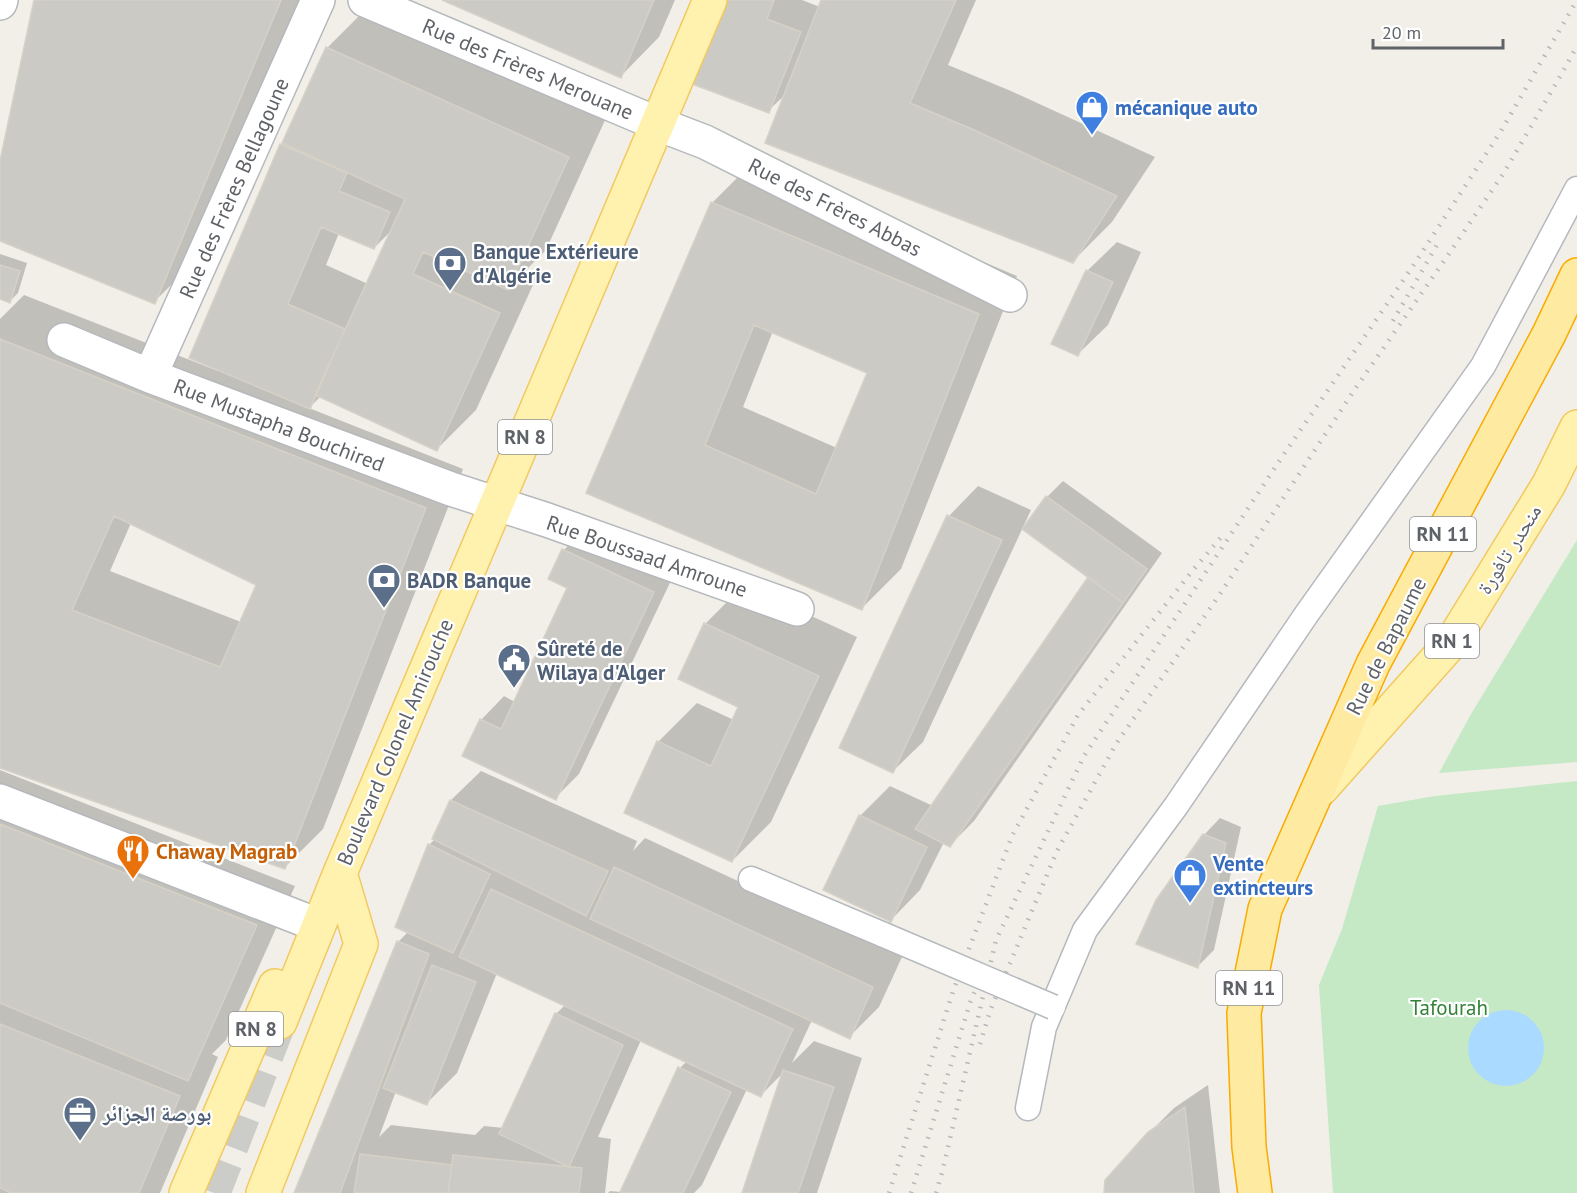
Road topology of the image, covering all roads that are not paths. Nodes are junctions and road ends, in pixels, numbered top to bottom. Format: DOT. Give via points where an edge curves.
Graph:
graph roads {
  1 [pos="318,0"];
  2 [pos="365,0"];
  3 [pos="710,0"];
  4 [pos="658,124"];
  5 [pos="1577,189"];
  6 [pos="1577,275"];
  7 [pos="1010,295"];
  8 [pos="64,340"];
  9 [pos="150,376"];
  10 [pos="1577,427"];
  11 [pos="496,504"];
  12 [pos="797,609"];
  13 [pos="1316,795"];
  14 [pos="0,801"];
  15 [pos="340,873"];
  16 [pos="751,879"];
  17 [pos="310,922"];
  18 [pos="1053,1007"];
  19 [pos="280,1022"];
  20 [pos="1028,1108"];
  21 [pos="186,1193"];
  22 [pos="264,1193"];
  23 [pos="1255,1193"];
  1 -- 9 [label="street, Rue des Frères Bellagoune"];
  2 -- 4 [label="street, Rue des Frères Merouane"];
  3 -- 4 [label="main road, Boulevard Colonel Amirouche / RN 8"];
  4 -- 7 [label="street, Rue des Frères Abbas" via="705,142"];
  4 -- 11 [label="main road, Boulevard Colonel Amirouche / RN 8"];
  5 -- 18 [label="lane" via="1483,366 1085,930"];
  6 -- 13 [label="highway, Rue de Bapaume / RN 11" via="1544,345 1373,664"];
  8 -- 9 [label="street, Rue Mustapha Bouchired"];
  9 -- 11 [label="street, Rue Mustapha Bouchired"];
  10 -- 13 [label="main road, منحدر تافورة / RN 1" via="1549,484 1452,642"];
  11 -- 12 [label="street, Rue Boussaad Amroune"];
  11 -- 15 [label="main road, Boulevard Colonel Amirouche / RN 8"];
  13 -- 23 [label="highway, RN 11" via="1264,909 1244,1013 1249,1147"];
  14 -- 17 [label="street"];
  15 -- 17 [label="main road, RN 8"];
  15 -- 19 [label="main road, Boulevard Colonel Amirouche / RN 8"];
  15 -- 22 [label="main road" via="361,944"];
  16 -- 18 [label="lane, bridge"];
  17 -- 21 [label="main road, RN 8" via="292,947"];
  18 -- 20 [label="lane" via="1044,1028"];
}
